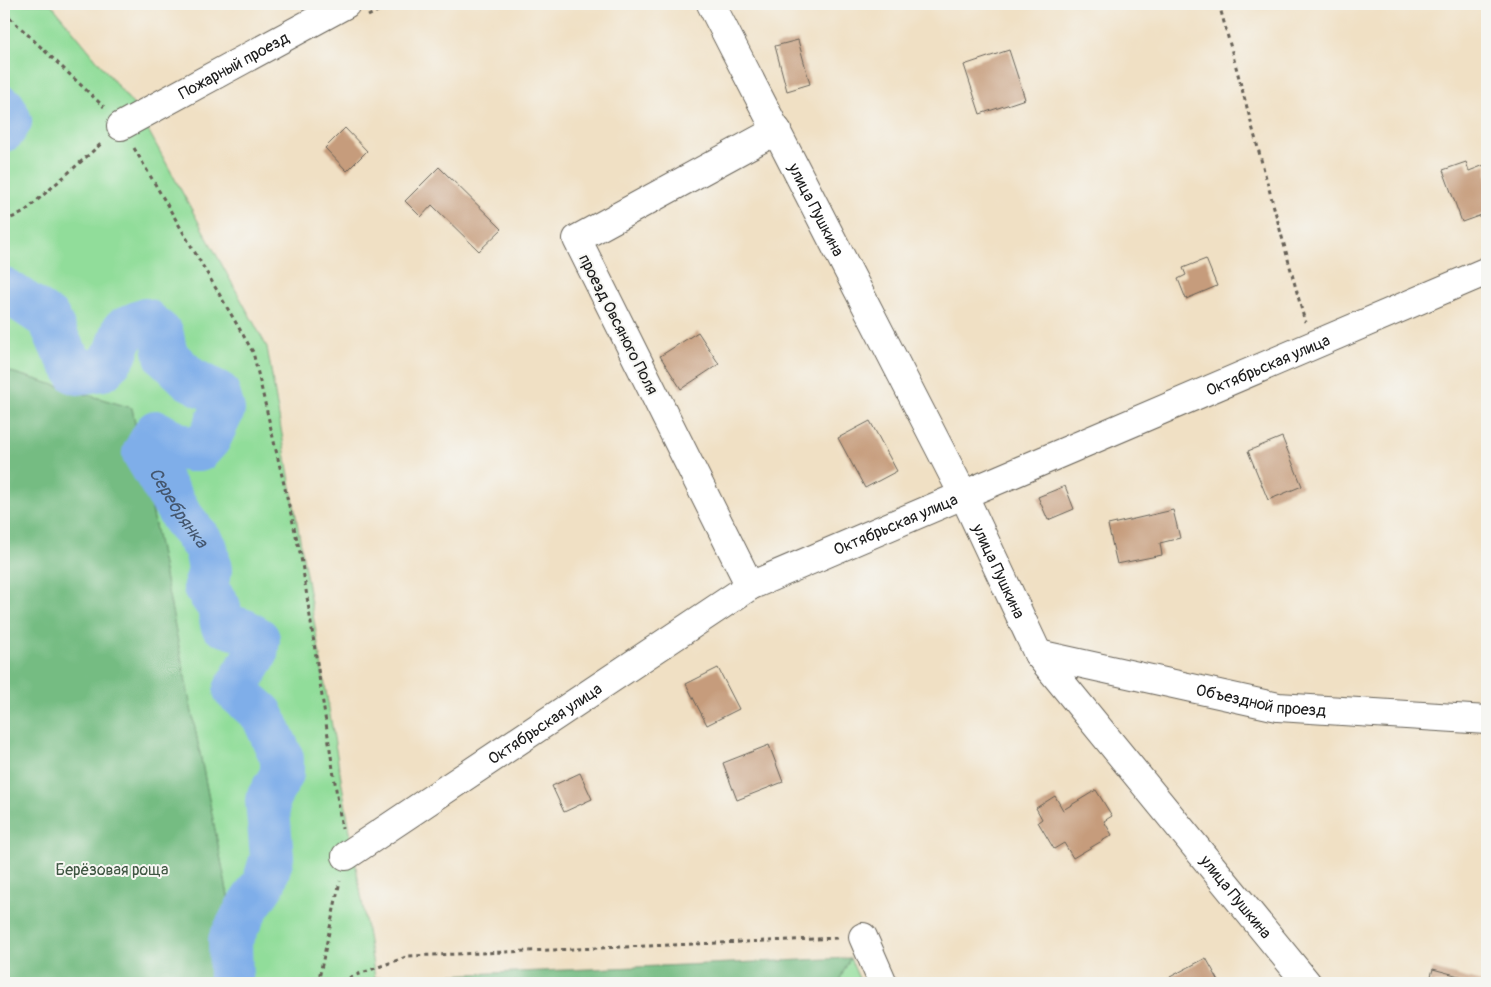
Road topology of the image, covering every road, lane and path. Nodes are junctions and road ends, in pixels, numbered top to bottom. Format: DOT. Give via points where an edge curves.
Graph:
graph roads {
  1 [pos="346,4"];
  2 [pos="711,4"];
  3 [pos="1219,4"];
  4 [pos="4,12"];
  5 [pos="121,126"];
  6 [pos="777,130"];
  7 [pos="4,221"];
  8 [pos="1487,271"];
  9 [pos="1312,347"];
  10 [pos="964,496"];
  11 [pos="750,586"];
  12 [pos="1038,654"];
  13 [pos="1487,720"];
  14 [pos="346,856"];
  15 [pos="863,936"];
  16 [pos="318,983"];
  17 [pos="334,983"];
  18 [pos="883,983"];
  19 [pos="1307,983"];
  1 -- 5 [label="street, Пожарный проезд"];
  2 -- 6 [label="street, улица Пушкина"];
  3 -- 9 [label="path"];
  4 -- 5 [label="path"];
  5 -- 7 [label="path" via="23,213"];
  5 -- 14 [label="path" via="253,352 301,557"];
  6 -- 10 [label="street, улица Пушкина"];
  6 -- 11 [label="street, проезд Овсяного Поля" via="577,239"];
  8 -- 9 [label="street, Октябрьская улица"];
  9 -- 10 [label="street, Октябрьская улица"];
  10 -- 11 [label="street, Октябрьская улица"];
  10 -- 12 [label="street, улица Пушкина"];
  11 -- 14 [label="street, Октябрьская улица"];
  12 -- 13 [label="street, Объездной проезд" via="1278,707"];
  12 -- 19 [label="street, улица Пушкина"];
  14 -- 16 [label="path"];
  15 -- 17 [label="path" via="409,956"];
  15 -- 18 [label="street"];
}
